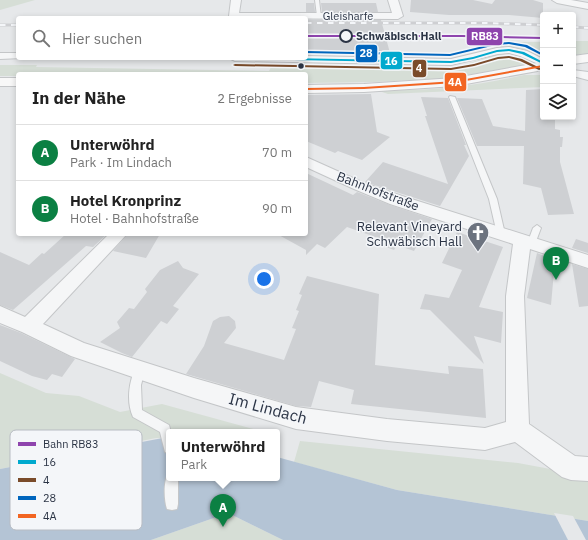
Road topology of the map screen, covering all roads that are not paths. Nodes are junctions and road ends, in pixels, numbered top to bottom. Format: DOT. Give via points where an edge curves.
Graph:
graph roads {
  1 [pos="236,0"];
  2 [pos="317,0"];
  3 [pos="393,0"];
  4 [pos="557,0"];
  5 [pos="588,6"];
  6 [pos="319,16"];
  7 [pos="0,56"];
  8 [pos="16,56"];
  9 [pos="588,58"];
  10 [pos="308,59"];
  11 [pos="576,60"];
  12 [pos="540,62"];
  13 [pos="540,65"];
  14 [pos="576,74"];
  15 [pos="588,76"];
  16 [pos="0,82"];
  17 [pos="16,82"];
  18 [pos="308,89"];
  19 [pos="452,97"];
  20 [pos="308,162"];
  21 [pos="501,234"];
  22 [pos="116,236"];
  23 [pos="530,238"];
  24 [pos="588,262"];
  25 [pos="0,314"];
  26 [pos="29,326"];
  27 [pos="140,370"];
  28 [pos="518,430"];
  29 [pos="166,434"];
  30 [pos="588,469"];
  31 [pos="172,481"];
  32 [pos="172,504"];
  1 -- 6 [label="street, Gleisharfe" via="234,16"];
  2 -- 6 [label="lane"];
  3 -- 6 [label="street, Gleisharfe" via="398,16"];
  4 -- 5 [label="street"];
  7 -- 8 [label="street"];
  9 -- 11 [label="street"];
  10 -- 12 [label="street" via="451,62 509,50 523,53"];
  13 -- 18 [label="street" via="455,82"];
  14 -- 15 [label="street"];
  16 -- 17 [label="street"];
  19 -- 21 [label="lane" via="459,104 493,200"];
  20 -- 21 [label="street, Bahnhofstraße" via="396,200"];
  21 -- 23 [label="street, Bahnhofstraße"];
  22 -- 26 [label="street"];
  23 -- 24 [label="street, Bahnhofstraße"];
  23 -- 28 [label="street" via="515,296"];
  25 -- 26 [label="street, Im Lindach"];
  26 -- 27 [label="street, Im Lindach" via="78,350"];
  27 -- 28 [label="street, Im Lindach" via="296,418 485,439"];
  27 -- 29 [label="lane" via="136,376 135,386 137,413 165,429"];
  28 -- 30 [label="street" via="570,468"];
  31 -- 32 [label="lane"];
}
